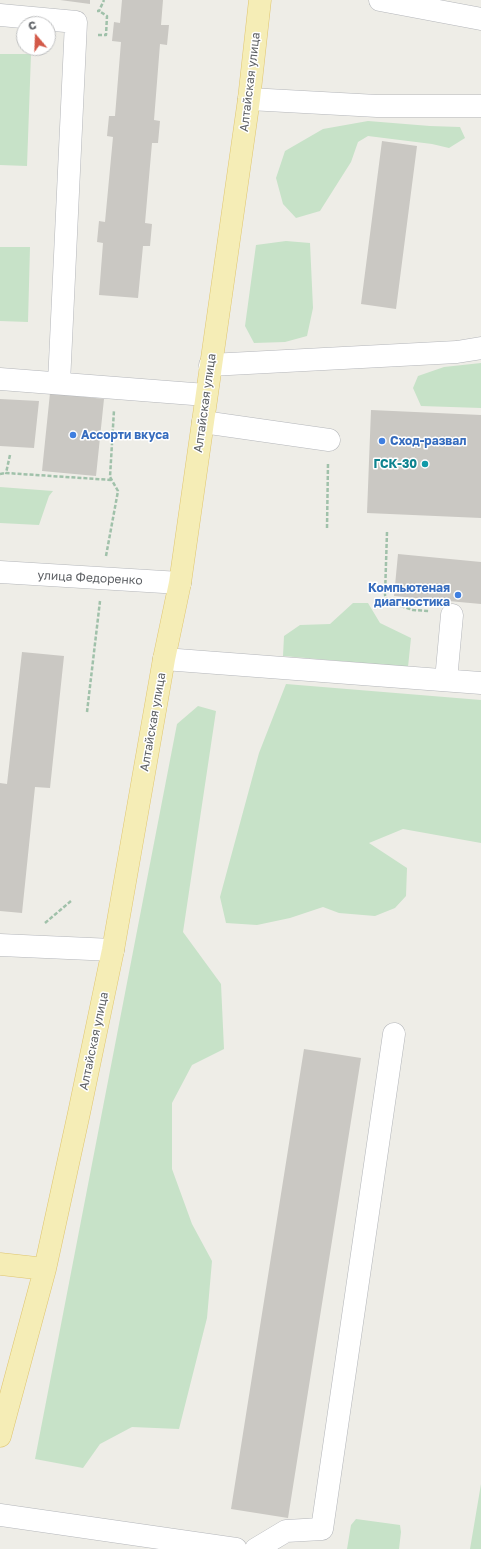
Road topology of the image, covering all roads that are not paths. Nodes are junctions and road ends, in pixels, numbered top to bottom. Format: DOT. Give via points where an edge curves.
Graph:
graph roads {
  1 [pos="260,0"];
  2 [pos="380,0"];
  3 [pos="0,15"];
  4 [pos="481,19"];
  5 [pos="249,99"];
  6 [pos="481,106"];
  7 [pos="481,348"];
  8 [pos="210,365"];
  9 [pos="0,379"];
  10 [pos="59,383"];
  11 [pos="206,395"];
  12 [pos="203,422"];
  13 [pos="329,440"];
  14 [pos="0,572"];
  15 [pos="180,583"];
  16 [pos="452,615"];
  17 [pos="164,659"];
  18 [pos="446,680"];
  19 [pos="481,683"];
  20 [pos="0,945"];
  21 [pos="113,950"];
  22 [pos="394,1034"];
  23 [pos="0,1264"];
  24 [pos="45,1269"];
  25 [pos="0,1436"];
  26 [pos="0,1516"];
  27 [pos="141,1542"];
  28 [pos="236,1549"];
  29 [pos="256,1549"];
  1 -- 5 [label="main road, Алтайская улица"];
  2 -- 4 [label="street"];
  3 -- 10 [label="street" via="76,22"];
  5 -- 6 [label="street" via="377,106"];
  5 -- 8 [label="main road, Алтайская улица"];
  7 -- 8 [label="street"];
  8 -- 11 [label="main road, Алтайская улица"];
  9 -- 10 [label="street"];
  10 -- 11 [label="street"];
  11 -- 12 [label="main road, Алтайская улица"];
  12 -- 13 [label="street"];
  12 -- 15 [label="main road, Алтайская улица"];
  14 -- 15 [label="street, улица Федоренко"];
  15 -- 17 [label="main road, Алтайская улица"];
  16 -- 18 [label="street"];
  17 -- 18 [label="street"];
  17 -- 21 [label="main road, Алтайская улица"];
  18 -- 19 [label="street"];
  20 -- 21 [label="street"];
  21 -- 24 [label="main road, Алтайская улица"];
  22 -- 29 [label="street" via="322,1529 286,1531"];
  23 -- 24 [label="main road"];
  24 -- 25 [label="main road, Алтайская улица"];
  26 -- 27 [label="street"];
  27 -- 28 [label="street"];
}
